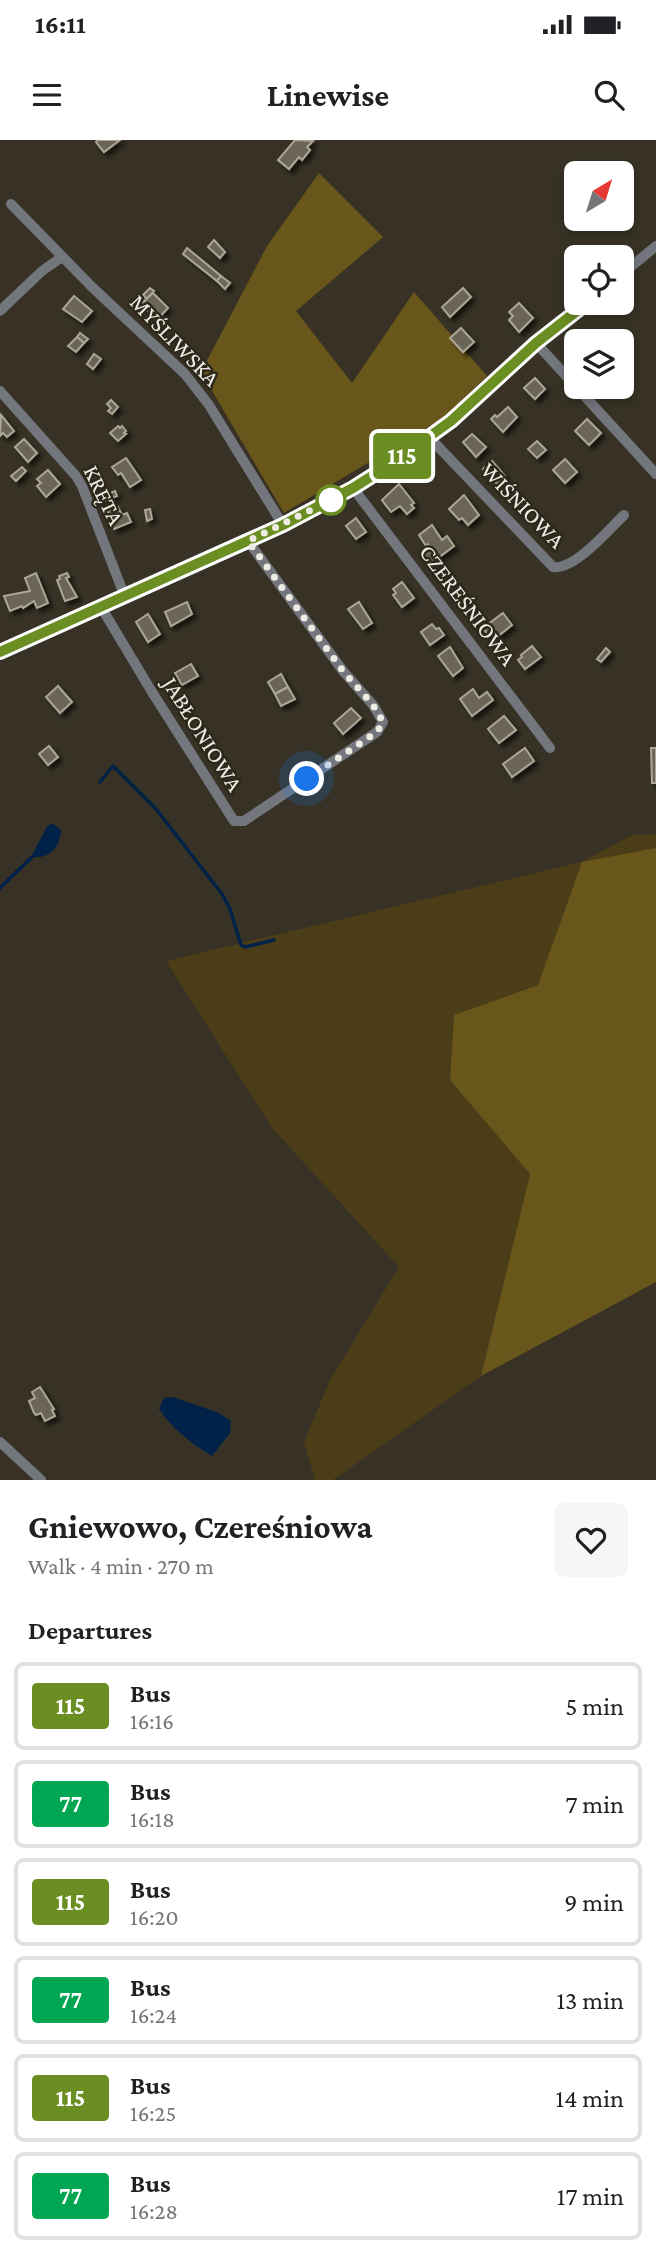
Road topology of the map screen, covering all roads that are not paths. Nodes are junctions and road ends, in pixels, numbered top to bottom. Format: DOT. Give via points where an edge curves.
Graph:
graph roads {
  1 [pos="11,204"];
  2 [pos="656,246"];
  3 [pos="62,257"];
  4 [pos="634,264"];
  5 [pos="0,311"];
  6 [pos="572,315"];
  7 [pos="536,343"];
  8 [pos="0,391"];
  9 [pos="429,437"];
  10 [pos="656,474"];
  11 [pos="353,488"];
  12 [pos="624,515"];
  13 [pos="283,525"];
  14 [pos="248,541"];
  15 [pos="125,597"];
  16 [pos="102,607"];
  17 [pos="0,652"];
  18 [pos="550,748"];
  19 [pos="0,1442"];
  20 [pos="41,1480"];
  1 -- 3 [label="street, MYŚLIWSKA"];
  2 -- 4 [label="street"];
  3 -- 5 [label="street"];
  3 -- 13 [label="street, MYŚLIWSKA" via="185,374"];
  6 -- 7 [label="street"];
  7 -- 9 [label="street"];
  7 -- 10 [label="street"];
  8 -- 15 [label="street, KRĘTA" via="76,476"];
  9 -- 11 [label="street"];
  9 -- 12 [label="street, WIŚNIOWA" via="553,567 566,567 576,560"];
  11 -- 13 [label="street"];
  11 -- 18 [label="street, CZEREŚNIOWA"];
  13 -- 14 [label="street"];
  14 -- 15 [label="street"];
  14 -- 16 [label="street, JABŁONIOWA" via="383,722 377,732 244,821 234,821"];
  15 -- 16 [label="street"];
  16 -- 17 [label="street"];
  19 -- 20 [label="street"];
}
